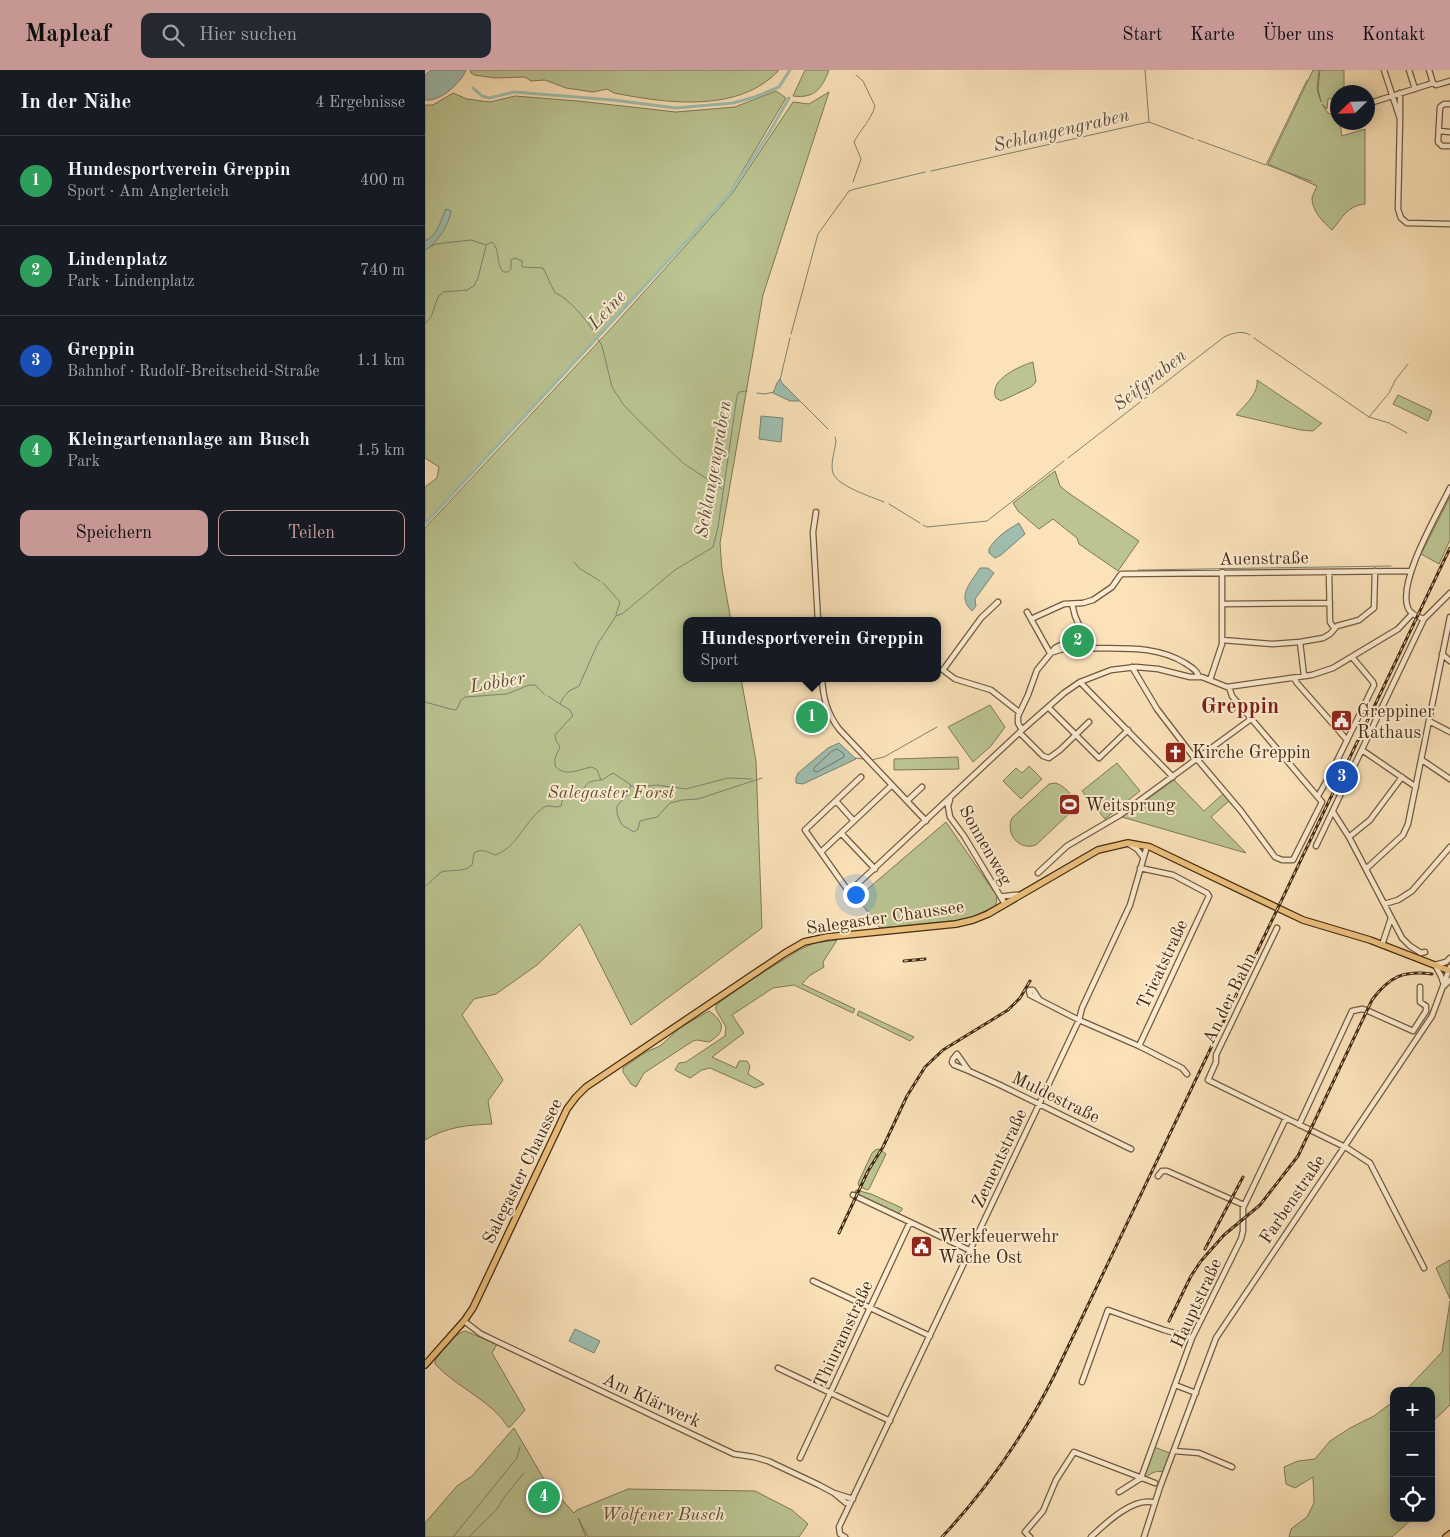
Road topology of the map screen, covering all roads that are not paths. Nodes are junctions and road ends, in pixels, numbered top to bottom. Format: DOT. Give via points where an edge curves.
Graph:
graph roads {
  1 [pos="1384,70"];
  2 [pos="1409,70"];
  3 [pos="1429,70"];
  4 [pos="1450,81"];
  5 [pos="1433,83"];
  6 [pos="1415,89"];
  7 [pos="1401,93"];
  8 [pos="1391,96"];
  9 [pos="1375,101"];
  10 [pos="1450,104"];
  11 [pos="1400,119"];
  12 [pos="1439,132"];
  13 [pos="1450,132"];
  14 [pos="1450,146"];
  15 [pos="1450,224"];
  16 [pos="1450,488"];
  17 [pos="816,512"];
  18 [pos="1375,571"];
  19 [pos="1411,571"];
  20 [pos="1222,572"];
  21 [pos="1329,572"];
  22 [pos="1450,594"];
  23 [pos="998,602"];
  24 [pos="1331,602"];
  25 [pos="1072,604"];
  26 [pos="1222,604"];
  27 [pos="1027,612"];
  28 [pos="1412,614"];
  29 [pos="818,617"];
  30 [pos="1450,617"];
  31 [pos="1031,619"];
  32 [pos="1423,619"];
  33 [pos="1334,628"];
  34 [pos="1083,634"];
  35 [pos="1222,640"];
  36 [pos="1300,642"];
  37 [pos="1089,648"];
  38 [pos="1050,653"];
  39 [pos="1442,654"];
  40 [pos="1352,657"];
  41 [pos="1450,661"];
  42 [pos="1132,667"];
  43 [pos="1304,676"];
  44 [pos="1199,677"];
  45 [pos="1294,678"];
  46 [pos="1210,680"];
  47 [pos="822,682"];
  48 [pos="1080,682"];
  49 [pos="1229,687"];
  50 [pos="1048,707"];
  51 [pos="1019,712"];
  52 [pos="1251,719"];
  53 [pos="1429,721"];
  54 [pos="1089,722"];
  55 [pos="1127,730"];
  56 [pos="1021,731"];
  57 [pos="1450,732"];
  58 [pos="1075,735"];
  59 [pos="1347,740"];
  60 [pos="1362,750"];
  61 [pos="1197,760"];
  62 [pos="1422,760"];
  63 [pos="861,777"];
  64 [pos="1173,777"];
  65 [pos="1402,777"];
  66 [pos="1450,779"];
  67 [pos="892,785"];
  68 [pos="921,787"];
  69 [pos="1416,787"];
  70 [pos="1317,796"];
  71 [pos="950,799"];
  72 [pos="836,801"];
  73 [pos="907,801"];
  74 [pos="940,807"];
  75 [pos="1333,812"];
  76 [pos="949,814"];
  77 [pos="854,820"];
  78 [pos="926,821"];
  79 [pos="841,833"];
  80 [pos="1349,837"];
  81 [pos="1128,843"];
  82 [pos="1147,846"];
  83 [pos="1316,846"];
  84 [pos="1450,846"];
  85 [pos="821,852"];
  86 [pos="1143,857"];
  87 [pos="1140,868"];
  88 [pos="875,869"];
  89 [pos="1366,869"];
  90 [pos="1038,873"];
  91 [pos="1000,896"];
  92 [pos="1019,896"];
  93 [pos="1005,904"];
  94 [pos="1384,904"];
  95 [pos="1391,918"];
  96 [pos="1277,928"];
  97 [pos="1382,944"];
  98 [pos="1425,952"];
  99 [pos="1450,958"];
  100 [pos="1435,965"];
  101 [pos="1450,969"];
  102 [pos="1450,980"];
  103 [pos="1443,987"];
  104 [pos="1420,988"];
  105 [pos="1039,1000"];
  106 [pos="1079,1020"];
  107 [pos="1139,1046"];
  108 [pos="969,1071"];
  109 [pos="1187,1074"];
  110 [pos="1040,1104"];
  111 [pos="1286,1118"];
  112 [pos="1299,1125"];
  113 [pos="1344,1146"];
  114 [pos="1131,1150"];
  115 [pos="1158,1176"];
  116 [pos="854,1196"];
  117 [pos="1244,1205"];
  118 [pos="910,1222"];
  119 [pos="971,1252"];
  120 [pos="1424,1268"];
  121 [pos="813,1280"];
  122 [pos="870,1308"];
  123 [pos="464,1321"];
  124 [pos="930,1336"];
  125 [pos="1192,1338"];
  126 [pos="425,1365"];
  127 [pos="778,1368"];
  128 [pos="1082,1382"];
  129 [pos="1175,1385"];
  130 [pos="830,1393"];
  131 [pos="1196,1393"];
  132 [pos="890,1421"];
  133 [pos="1173,1451"];
  134 [pos="800,1458"];
  135 [pos="1232,1467"];
  136 [pos="1141,1478"];
  137 [pos="1155,1483"];
  138 [pos="1119,1492"];
  139 [pos="833,1493"];
  140 [pos="853,1499"];
  141 [pos="1155,1503"];
  142 [pos="849,1504"];
  143 [pos="1025,1532"];
  144 [pos="1450,1534"];
  145 [pos="845,1537"];
  146 [pos="1020,1537"];
  147 [pos="1030,1537"];
  148 [pos="1091,1537"];
  149 [pos="1144,1537"];
  150 [pos="1446,1537"];
  1 -- 8 [label="street"];
  2 -- 6 [label="street"];
  3 -- 5 [label="street"];
  4 -- 5 [label="street"];
  5 -- 6 [label="street"];
  6 -- 7 [label="street"];
  7 -- 8 [label="street"];
  7 -- 11 [label="street"];
  8 -- 9 [label="street"];
  8 -- 11 [label="street"];
  10 -- 12 [label="street" via="1440,106"];
  11 -- 15 [label="street" via="1397,209 1401,218 1407,223"];
  12 -- 13 [label="street"];
  12 -- 14 [label="street" via="1438,142 1442,146"];
  16 -- 19 [label="street"];
  17 -- 29 [label="street" via="813,532"];
  18 -- 19 [label="street, Auenstraße"];
  18 -- 21 [label="street, Auenstraße"];
  18 -- 33 [label="street" via="1374,608 1359,620"];
  19 -- 28 [label="street" via="1407,601"];
  20 -- 21 [label="street, Auenstraße"];
  20 -- 25 [label="street, Auenstraße" via="1121,574 1114,585 1093,600"];
  20 -- 26 [label="street"];
  21 -- 24 [label="street"];
  22 -- 32 [label="street"];
  23 -- 51 [label="street" via="981,618 943,670 955,679 991,690"];
  24 -- 26 [label="street"];
  24 -- 33 [label="street"];
  25 -- 31 [label="street" via="1064,604"];
  25 -- 34 [label="street"];
  26 -- 35 [label="street"];
  27 -- 31 [label="street"];
  28 -- 32 [label="street"];
  28 -- 40 [label="street" via="1398,629"];
  30 -- 39 [label="street"];
  31 -- 38 [label="street"];
  32 -- 60 [label="street"];
  33 -- 36 [label="street" via="1323,638"];
  34 -- 37 [label="street"];
  34 -- 38 [label="street"];
  35 -- 36 [label="street" via="1260,644"];
  35 -- 46 [label="street"];
  36 -- 43 [label="street"];
  37 -- 38 [label="street"];
  37 -- 44 [label="street" via="1128,647 1155,651 1181,661"];
  38 -- 51 [label="street" via="1037,670"];
  39 -- 41 [label="street"];
  39 -- 53 [label="street"];
  40 -- 43 [label="street" via="1328,670"];
  40 -- 59 [label="street" via="1374,685"];
  42 -- 44 [label="street"];
  42 -- 48 [label="street" via="1111,670"];
  42 -- 61 [label="street" via="1157,709"];
  43 -- 45 [label="street"];
  44 -- 46 [label="street"];
  45 -- 49 [label="street"];
  45 -- 59 [label="street"];
  46 -- 49 [label="street"];
  47 -- 67 [label="street" via="825,704 835,724"];
  48 -- 50 [label="street"];
  48 -- 55 [label="street"];
  49 -- 52 [label="street" via="1232,696"];
  50 -- 56 [label="street"];
  50 -- 58 [label="street"];
  51 -- 56 [label="street"];
  52 -- 61 [label="street"];
  52 -- 70 [label="street"];
  53 -- 57 [label="street"];
  53 -- 62 [label="street"];
  54 -- 58 [label="street"];
  55 -- 58 [label="street" via="1099,758"];
  55 -- 64 [label="street"];
  56 -- 58 [label="street" via="1047,758"];
  56 -- 71 [label="street"];
  59 -- 70 [label="street"];
  60 -- 65 [label="street"];
  60 -- 75 [label="street"];
  61 -- 64 [label="street"];
  61 -- 70 [label="street" via="1275,856 1282,860 1295,859 1321,806"];
  62 -- 66 [label="street"];
  62 -- 69 [label="street"];
  63 -- 72 [label="street"];
  64 -- 90 [label="street" via="1120,815 1067,846"];
  65 -- 69 [label="street"];
  65 -- 80 [label="street" via="1369,820"];
  67 -- 73 [label="street"];
  67 -- 77 [label="street"];
  68 -- 73 [label="street"];
  69 -- 89 [label="street" via="1403,835"];
  71 -- 74 [label="street"];
  71 -- 76 [label="street, Sonnenweg"];
  72 -- 77 [label="street"];
  72 -- 85 [label="street" via="805,830"];
  73 -- 78 [label="street"];
  74 -- 76 [label="street"];
  74 -- 78 [label="street"];
  75 -- 80 [label="street"];
  75 -- 83 [label="street"];
  76 -- 91 [label="street, Sonnenweg"];
  77 -- 79 [label="street"];
  78 -- 88 [label="street"];
  79 -- 85 [label="street"];
  79 -- 88 [label="street"];
  80 -- 89 [label="street"];
  81 -- 82 [label="main road, Salegaster Chaussee"];
  81 -- 86 [label="street"];
  81 -- 92 [label="main road, Salegaster Chaussee" via="1094,852"];
  82 -- 86 [label="street, Zementstraße"];
  82 -- 97 [label="main road, Salegaster Chaussee" via="1303,920"];
  84 -- 94 [label="street" via="1412,891"];
  85 -- 88 [label="street" via="849,892"];
  86 -- 87 [label="street, Zementstraße"];
  87 -- 106 [label="street, Zementstraße" via="1131,905"];
  87 -- 107 [label="street, Tricatstraße" via="1173,875 1209,896"];
  89 -- 94 [label="street"];
  91 -- 92 [label="street"];
  91 -- 93 [label="street, Sonnenweg"];
  92 -- 93 [label="main road, Salegaster Chaussee"];
  93 -- 123 [label="main road, Salegaster Chaussee" via="969,922 819,938 796,946 581,1091 567,1109 478,1298"];
  94 -- 95 [label="street"];
  95 -- 97 [label="street"];
  95 -- 98 [label="street" via="1406,943 1421,953"];
  96 -- 111 [label="street, An der Bahn" via="1216,1055 1208,1080"];
  97 -- 100 [label="main road, Salegaster Chaussee"];
  99 -- 100 [label="street"];
  100 -- 101 [label="main road, Salegaster Chaussee"];
  100 -- 103 [label="street"];
  101 -- 103 [label="street, Farbenstraße"];
  102 -- 103 [label="street"];
  103 -- 113 [label="street, Farbenstraße" via="1432,1016"];
  104 -- 112 [label="street" via="1420,1002 1427,1006 1413,1031 1366,1010 1352,1011"];
  105 -- 106 [label="street"];
  106 -- 107 [label="street"];
  106 -- 110 [label="street, Zementstraße"];
  107 -- 109 [label="street" via="1182,1068"];
  108 -- 110 [label="street, Muldestraße"];
  110 -- 114 [label="street, Muldestraße"];
  110 -- 119 [label="street, Zementstraße"];
  111 -- 112 [label="street"];
  111 -- 117 [label="street, Hauptstraße"];
  112 -- 113 [label="street"];
  113 -- 120 [label="street" via="1371,1164"];
  113 -- 131 [label="street, Farbenstraße" via="1218,1336"];
  115 -- 117 [label="street" via="1167,1171"];
  116 -- 118 [label="street"];
  117 -- 125 [label="street, Hauptstraße" via="1241,1239"];
  118 -- 119 [label="street"];
  118 -- 122 [label="street, Thiuramstraße"];
  119 -- 124 [label="street, Zementstraße"];
  121 -- 122 [label="street"];
  122 -- 124 [label="street"];
  122 -- 130 [label="street, Thiuramstraße"];
  123 -- 126 [label="main road, Salegaster Chaussee"];
  123 -- 139 [label="street, Am Klärwerk" via="481,1334 719,1447 765,1460"];
  124 -- 132 [label="street, Zementstraße"];
  125 -- 128 [label="street" via="1109,1310"];
  125 -- 129 [label="street, Hauptstraße"];
  127 -- 130 [label="street"];
  129 -- 131 [label="street"];
  129 -- 136 [label="street, Hauptstraße"];
  130 -- 132 [label="street"];
  130 -- 134 [label="street, Thiuramstraße"];
  131 -- 133 [label="street, Farbenstraße"];
  132 -- 140 [label="street, Zementstraße"];
  133 -- 135 [label="street" via="1199,1453"];
  133 -- 141 [label="street, Farbenstraße"];
  136 -- 137 [label="street"];
  136 -- 138 [label="street"];
  136 -- 143 [label="street" via="1074,1452 1056,1480 1043,1511"];
  139 -- 140 [label="street, Am Klärwerk"];
  139 -- 142 [label="street, Am Klärwerk"];
  140 -- 142 [label="street, Zementstraße"];
  141 -- 148 [label="street" via="1143,1501 1134,1505"];
  141 -- 149 [label="street, Farbenstraße"];
  142 -- 145 [label="street, Zementstraße" via="839,1528"];
  143 -- 146 [label="street"];
  143 -- 147 [label="street"];
  144 -- 150 [label="main road"];
}
